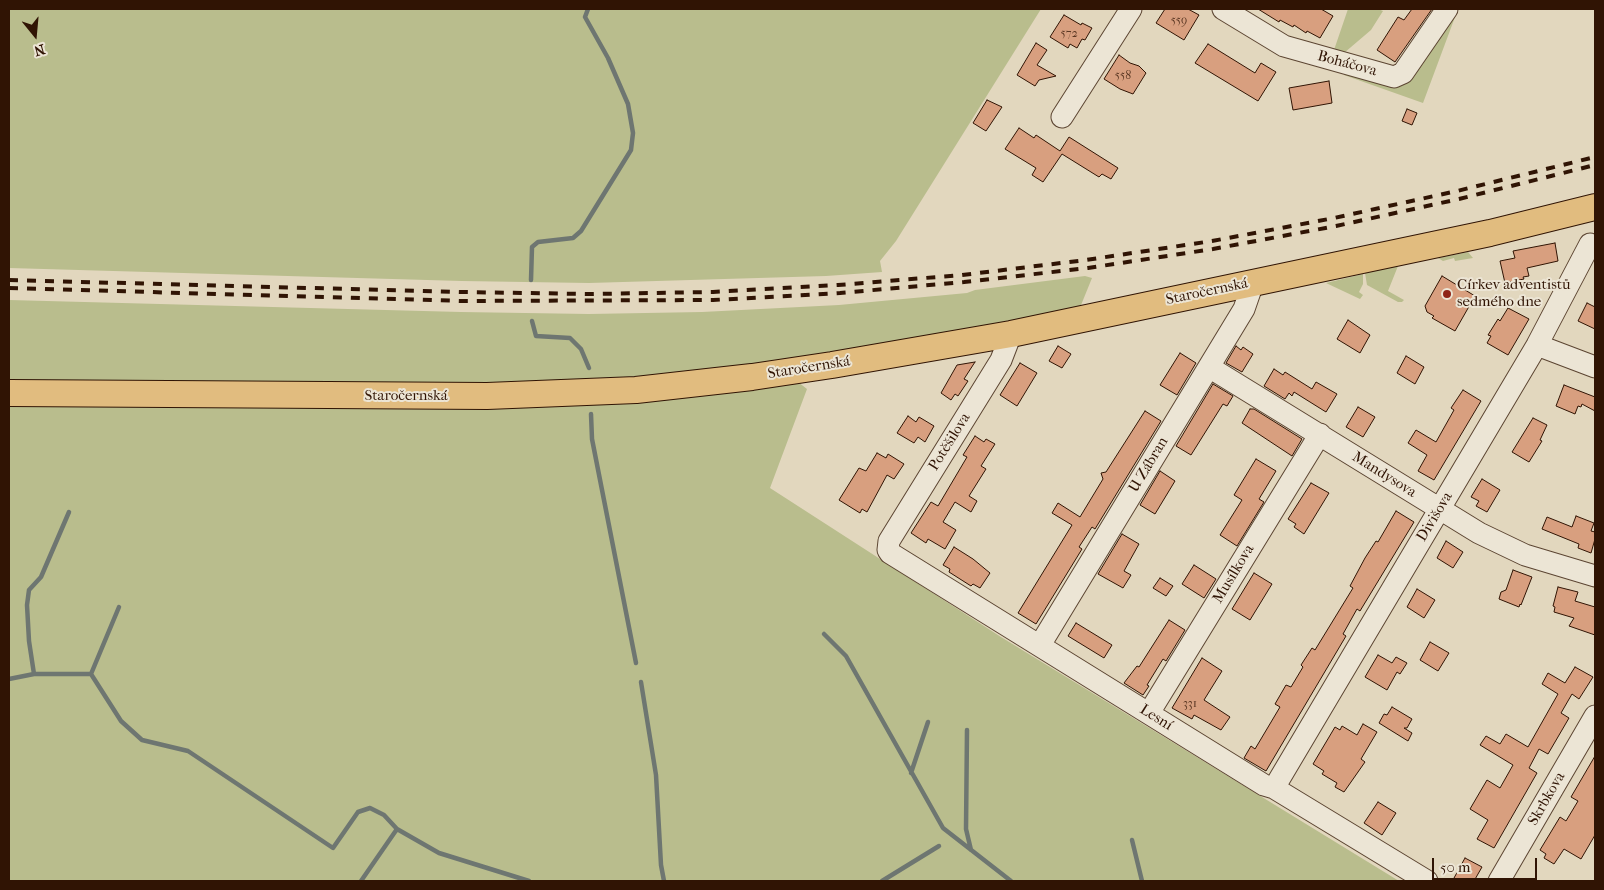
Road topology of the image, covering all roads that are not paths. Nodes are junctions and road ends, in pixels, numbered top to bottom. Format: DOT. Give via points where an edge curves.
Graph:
graph roads {
  1 [pos="1131,9"];
  2 [pos="1223,9"];
  3 [pos="1447,9"];
  4 [pos="1062,117"];
  5 [pos="1595,207"];
  6 [pos="1590,244"];
  7 [pos="1253,283"];
  8 [pos="1010,334"];
  9 [pos="1537,345"];
  10 [pos="1209,367"];
  11 [pos="1595,367"];
  12 [pos="9,393"];
  13 [pos="1320,434"];
  14 [pos="1439,509"];
  15 [pos="888,550"];
  16 [pos="1595,576"];
  17 [pos="1040,645"];
  18 [pos="1149,713"];
  19 [pos="1595,716"];
  20 [pos="1274,788"];
  21 [pos="1427,881"];
  22 [pos="1499,881"];
  1 -- 4 [label="street"];
  2 -- 3 [label="street, Boháčova" via="1284,46 1394,77 1404,73"];
  5 -- 7 [label="main road, Staročernská"];
  6 -- 9 [label="street, Divišova"];
  7 -- 8 [label="main road, Staročernská"];
  7 -- 10 [label="street, U Zábran" via="1244,309"];
  8 -- 12 [label="main road, Staročernská" via="752,377 636,390 422,397"];
  8 -- 15 [label="street, Potěšilova" via="1001,360 889,541"];
  9 -- 11 [label="street"];
  9 -- 14 [label="street, Divišova"];
  10 -- 13 [label="street, Mandysova"];
  10 -- 17 [label="street, U Zábran"];
  13 -- 14 [label="street, Mandysova"];
  13 -- 18 [label="street, Musílkova"];
  14 -- 16 [label="street, Mandysova" via="1501,545"];
  14 -- 20 [label="street, Divišova"];
  15 -- 17 [label="street, Lesní"];
  17 -- 18 [label="street, Lesní"];
  18 -- 20 [label="street, Lesní" via="1264,785"];
  19 -- 22 [label="street, Skrbkova"];
  20 -- 21 [label="street, Lesní"];
}
